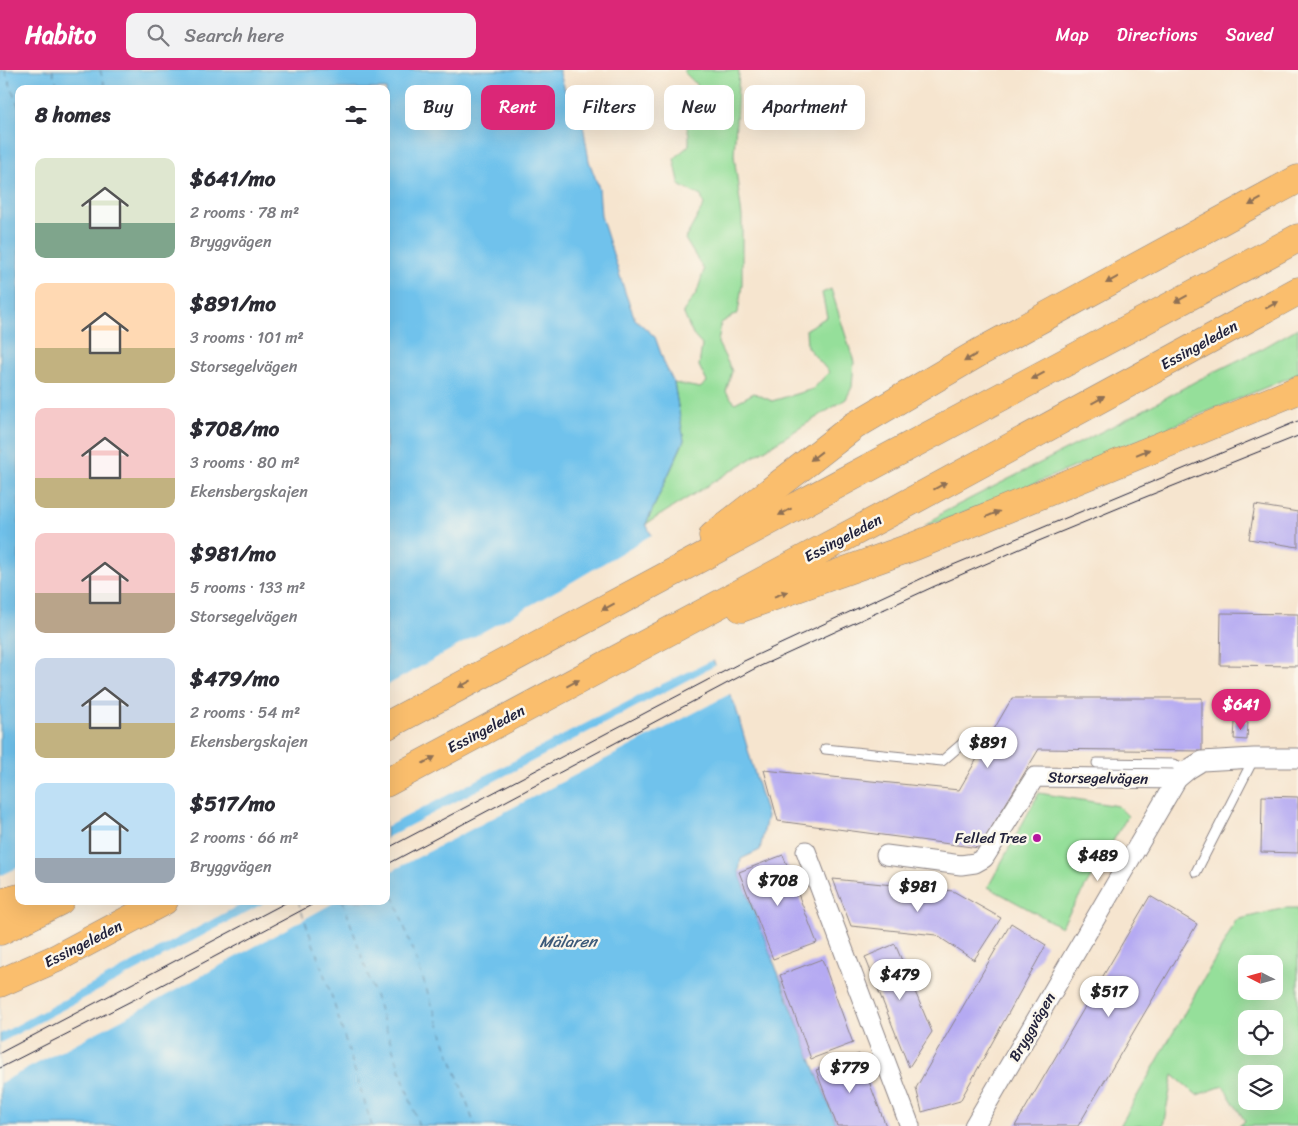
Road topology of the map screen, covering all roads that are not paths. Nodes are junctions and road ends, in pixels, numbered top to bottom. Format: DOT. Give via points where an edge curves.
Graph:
graph roads {
  1 [pos="1298,179"];
  2 [pos="1298,238"];
  3 [pos="1298,291"];
  4 [pos="1298,390"];
  5 [pos="651,584"];
  6 [pos="653,640"];
  7 [pos="390,724"];
  8 [pos="981,743"];
  9 [pos="825,749"];
  10 [pos="1254,758"];
  11 [pos="1298,758"];
  12 [pos="1097,763"];
  13 [pos="1183,774"];
  14 [pos="390,780"];
  15 [pos="806,851"];
  16 [pos="886,855"];
  17 [pos="1196,872"];
  18 [pos="15,899"];
  19 [pos="0,903"];
  20 [pos="52,905"];
  21 [pos="156,905"];
  22 [pos="0,931"];
  23 [pos="56,958"];
  24 [pos="0,983"];
  25 [pos="0,998"];
  26 [pos="910,1126"];
  27 [pos="974,1126"];
  1 -- 5 [label="highway, one-way" via="980,352 854,426"];
  2 -- 5 [label="highway, one-way"];
  6 -- 3 [label="highway, Essingeleden, one-way"];
  6 -- 4 [label="highway, one-way" via="915,546"];
  5 -- 7 [label="highway, one-way"];
  14 -- 6 [label="highway, Essingeleden, one-way"];
  8 -- 9 [label="lane" via="970,736 942,760"];
  10 -- 11 [label="street"];
  10 -- 13 [label="street" via="1202,761"];
  10 -- 17 [label="lane"];
  12 -- 13 [label="lane" via="1173,764"];
  13 -- 16 [label="street, Storsegelvägen" via="1033,775 984,858 975,863 961,865"];
  13 -- 27 [label="street, Bryggvägen"];
  15 -- 26 [label="street"];
  18 -- 19 [label="highway"];
  20 -- 22 [label="highway"];
  21 -- 23 [label="highway, Essingeleden"];
  23 -- 24 [label="highway, Essingeleden"];
  23 -- 25 [label="highway"];
}
